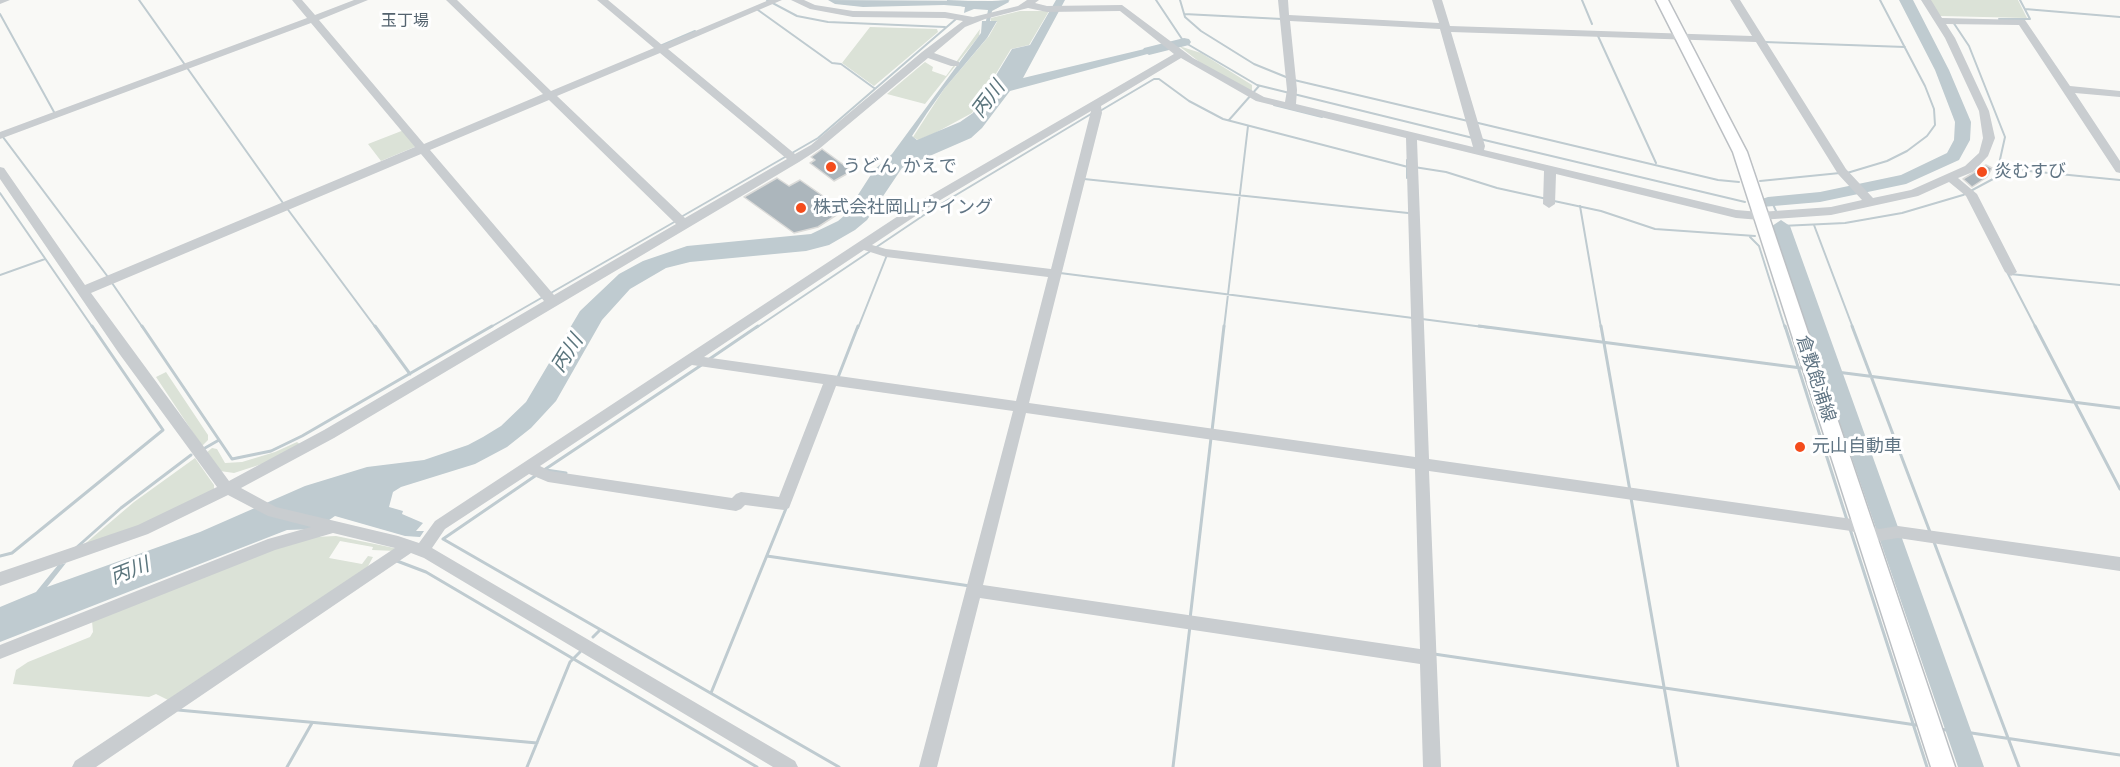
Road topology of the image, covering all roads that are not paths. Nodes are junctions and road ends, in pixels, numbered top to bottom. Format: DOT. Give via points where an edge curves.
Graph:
graph roads {
  1 [pos="5,0"];
  2 [pos="297,0"];
  3 [pos="363,0"];
  4 [pos="451,0"];
  5 [pos="602,0"];
  6 [pos="796,0"];
  7 [pos="1283,0"];
  8 [pos="1437,0"];
  9 [pos="1662,0"];
  10 [pos="1735,0"];
  11 [pos="1926,0"];
  12 [pos="0,2"];
  13 [pos="773,2"];
  14 [pos="1031,2"];
  15 [pos="1095,4"];
  16 [pos="1123,4"];
  17 [pos="982,17"];
  18 [pos="313,18"];
  19 [pos="1285,18"];
  20 [pos="1948,21"];
  21 [pos="1444,27"];
  22 [pos="1682,38"];
  23 [pos="1760,40"];
  24 [pos="661,48"];
  25 [pos="1174,48"];
  26 [pos="926,54"];
  27 [pos="955,64"];
  28 [pos="2066,89"];
  29 [pos="550,94"];
  30 [pos="2120,94"];
  31 [pos="1291,98"];
  32 [pos="1097,109"];
  33 [pos="3,135"];
  34 [pos="1411,137"];
  35 [pos="423,146"];
  36 [pos="1478,150"];
  37 [pos="790,156"];
  38 [pos="2120,169"];
  39 [pos="1550,170"];
  40 [pos="0,171"];
  41 [pos="1951,178"];
  42 [pos="4,188"];
  43 [pos="1549,201"];
  44 [pos="1871,203"];
  45 [pos="1760,216"];
  46 [pos="680,221"];
  47 [pos="876,250"];
  48 [pos="2011,272"];
  49 [pos="1053,274"];
  50 [pos="83,291"];
  51 [pos="549,299"];
  52 [pos="701,362"];
  53 [pos="835,381"];
  54 [pos="1021,407"];
  55 [pos="1420,462"];
  56 [pos="536,471"];
  57 [pos="231,490"];
  58 [pos="1854,526"];
  59 [pos="328,527"];
  60 [pos="423,542"];
  61 [pos="2120,564"];
  62 [pos="0,579"];
  63 [pos="974,587"];
  64 [pos="0,652"];
  65 [pos="1426,656"];
  66 [pos="81,767"];
  67 [pos="789,767"];
  68 [pos="928,767"];
  69 [pos="1432,767"];
  70 [pos="1943,767"];
  1 -- 12 [label="street"];
  2 -- 18 [label="street"];
  3 -- 18 [label="street"];
  4 -- 29 [label="street"];
  5 -- 24 [label="street"];
  6 -- 17 [label="street" via="813,8 853,14"];
  7 -- 19 [label="street"];
  8 -- 21 [label="street"];
  9 -- 22 [label="main road, 倉敷飽浦線"];
  10 -- 23 [label="street"];
  11 -- 20 [label="street"];
  13 -- 24 [label="street"];
  14 -- 15 [label="street" via="1047,9"];
  14 -- 17 [label="street"];
  15 -- 16 [label="street"];
  16 -- 25 [label="street"];
  17 -- 26 [label="street" via="958,28"];
  18 -- 33 [label="street"];
  18 -- 35 [label="street"];
  19 -- 21 [label="street"];
  19 -- 31 [label="street"];
  20 -- 28 [label="street" via="2018,22"];
  20 -- 41 [label="street" via="1989,130 1978,163"];
  21 -- 22 [label="street"];
  21 -- 36 [label="street"];
  22 -- 23 [label="street"];
  22 -- 45 [label="main road, 倉敷飽浦線" via="1732,133"];
  23 -- 44 [label="street" via="1842,171"];
  24 -- 29 [label="street"];
  24 -- 37 [label="street"];
  25 -- 31 [label="street" via="1252,96"];
  25 -- 32 [label="street"];
  26 -- 27 [label="street"];
  26 -- 37 [label="street" via="827,139"];
  28 -- 30 [label="street"];
  28 -- 38 [label="street"];
  29 -- 35 [label="street"];
  29 -- 46 [label="street"];
  31 -- 34 [label="street"];
  32 -- 47 [label="street" via="928,202"];
  32 -- 49 [label="street"];
  34 -- 36 [label="street"];
  34 -- 55 [label="street"];
  35 -- 50 [label="street"];
  35 -- 51 [label="street"];
  36 -- 39 [label="street"];
  37 -- 46 [label="street"];
  39 -- 43 [label="street"];
  39 -- 45 [label="street" via="1736,214"];
  40 -- 42 [label="street"];
  41 -- 44 [label="street" via="1914,193"];
  41 -- 48 [label="street" via="1968,192"];
  42 -- 50 [label="street"];
  44 -- 45 [label="street" via="1830,212"];
  45 -- 58 [label="main road, 倉敷飽浦線"];
  46 -- 51 [label="street"];
  47 -- 49 [label="street"];
  47 -- 52 [label="street"];
  49 -- 54 [label="street"];
  50 -- 57 [label="street" via="214,475"];
  51 -- 57 [label="street"];
  52 -- 53 [label="street"];
  52 -- 56 [label="street"];
  53 -- 54 [label="street"];
  53 -- 56 [label="street" via="784,504 739,501 736,505"];
  54 -- 55 [label="street"];
  54 -- 63 [label="street"];
  55 -- 58 [label="street"];
  55 -- 65 [label="street"];
  56 -- 60 [label="street"];
  57 -- 59 [label="street" via="273,512"];
  57 -- 62 [label="street" via="143,530"];
  58 -- 61 [label="street"];
  58 -- 70 [label="main road, 倉敷飽浦線"];
  59 -- 60 [label="street"];
  59 -- 64 [label="street" via="279,541"];
  60 -- 66 [label="street"];
  60 -- 67 [label="street"];
  63 -- 65 [label="street"];
  63 -- 68 [label="street"];
  65 -- 69 [label="street"];
}
